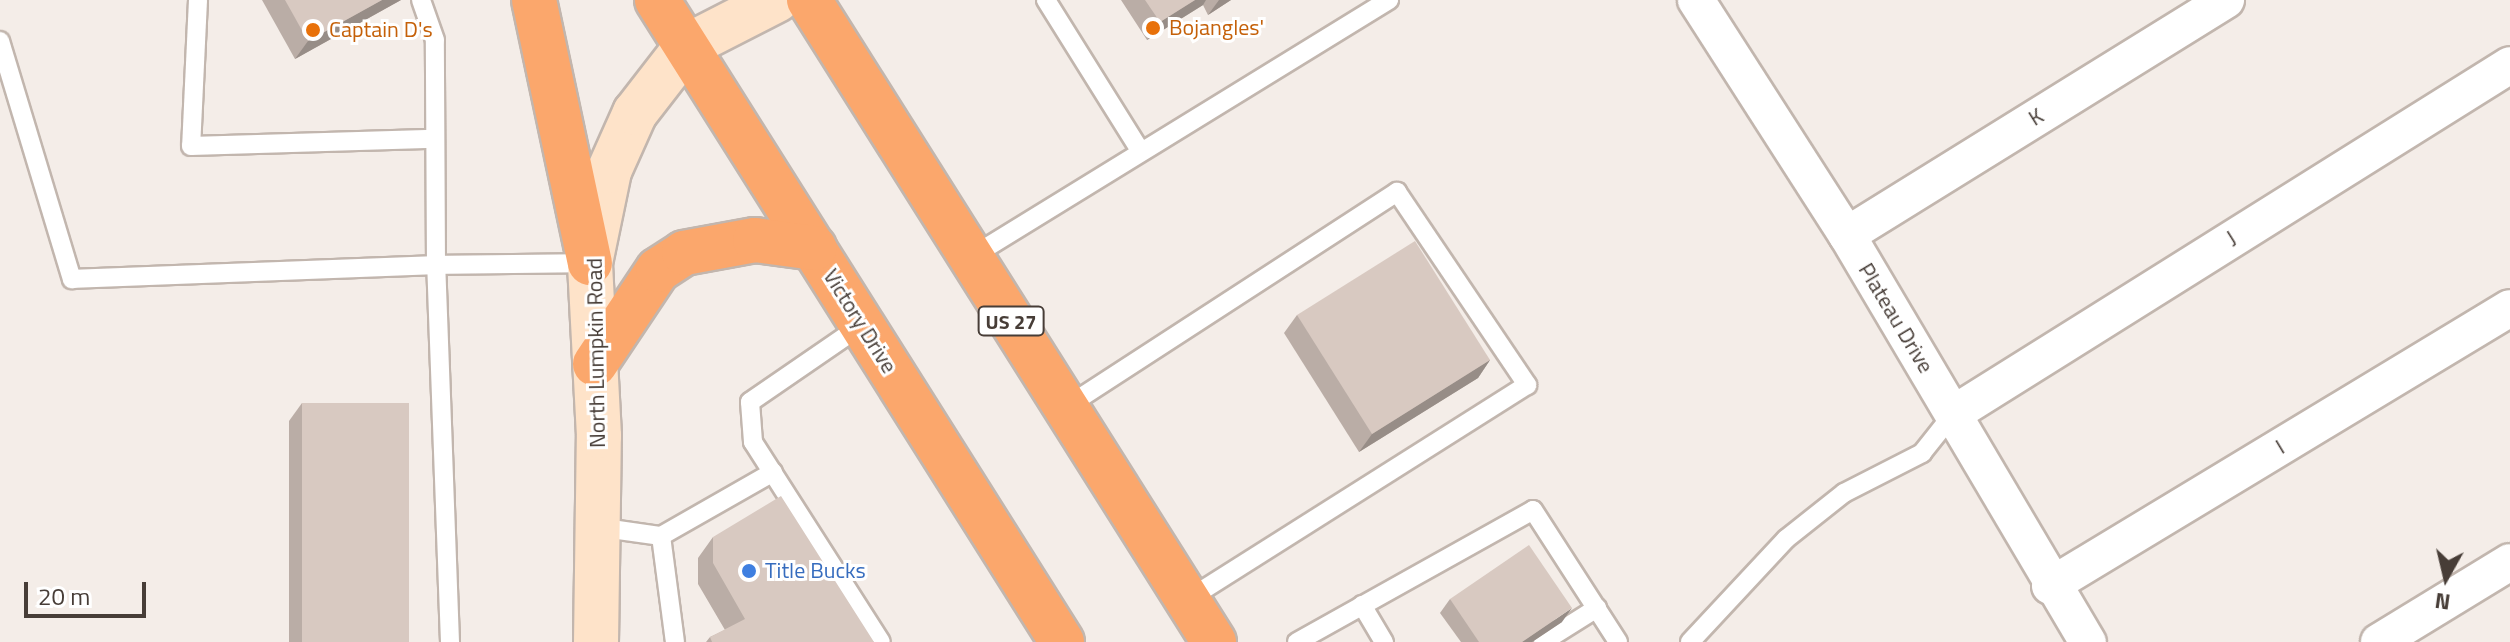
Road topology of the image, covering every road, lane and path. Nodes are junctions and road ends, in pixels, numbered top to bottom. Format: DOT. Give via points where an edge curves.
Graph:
graph roads {
  1 [pos="198,0"];
  2 [pos="421,0"];
  3 [pos="534,0"];
  4 [pos="657,0"];
  5 [pos="777,0"];
  6 [pos="809,0"];
  7 [pos="1046,0"];
  8 [pos="1389,0"];
  9 [pos="1696,0"];
  10 [pos="2226,0"];
  11 [pos="0,41"];
  12 [pos="687,46"];
  13 [pos="2510,65"];
  14 [pos="434,139"];
  15 [pos="1141,152"];
  16 [pos="1847,235"];
  17 [pos="814,248"];
  18 [pos="971,257"];
  19 [pos="590,263"];
  20 [pos="436,265"];
  21 [pos="2510,308"];
  22 [pos="862,324"];
  23 [pos="595,364"];
  24 [pos="1066,407"];
  25 [pos="1953,414"];
  26 [pos="773,472"];
  27 [pos="596,527"];
  28 [pos="661,536"];
  29 [pos="2510,562"];
  30 [pos="2050,586"];
  31 [pos="1187,600"];
  32 [pos="1362,605"];
  33 [pos="1597,608"];
  34 [pos="450,642"];
  35 [pos="596,642"];
  36 [pos="675,642"];
  37 [pos="881,642"];
  38 [pos="1062,642"];
  39 [pos="1214,642"];
  40 [pos="1297,642"];
  41 [pos="1384,642"];
  42 [pos="1543,642"];
  43 [pos="1618,642"];
  44 [pos="1690,642"];
  45 [pos="2088,642"];
  46 [pos="2379,642"];
  1 -- 14 [label="lane" via="191,146"];
  2 -- 14 [label="lane" via="435,40"];
  3 -- 19 [label="highway"];
  4 -- 12 [label="highway, Victory Drive"];
  5 -- 12 [label="street, North Lumpkin Road"];
  6 -- 18 [label="highway, US 27"];
  7 -- 15 [label="lane"];
  8 -- 15 [label="lane"];
  9 -- 16 [label="street, Plateau Drive"];
  10 -- 16 [label="street, K"];
  11 -- 20 [label="lane" via="72,279"];
  12 -- 17 [label="highway, Victory Drive"];
  12 -- 19 [label="street, North Lumpkin Road" via="635,113 609,171"];
  13 -- 25 [label="street, J"];
  14 -- 20 [label="lane"];
  15 -- 18 [label="lane"];
  16 -- 25 [label="street, Plateau Drive"];
  17 -- 22 [label="highway, Victory Drive"];
  17 -- 23 [label="highway" via="755,240 684,253 658,270"];
  18 -- 24 [label="highway, US 27"];
  19 -- 20 [label="lane"];
  19 -- 23 [label="street, North Lumpkin Road"];
  20 -- 34 [label="lane"];
  21 -- 30 [label="street, I"];
  22 -- 26 [label="lane" via="750,402 753,442"];
  22 -- 38 [label="highway, Victory Drive"];
  23 -- 27 [label="street, North Lumpkin Road"];
  24 -- 31 [label="highway, US 27"];
  24 -- 31 [label="lane" via="1397,192 1527,385"];
  25 -- 30 [label="street, Plateau Drive"];
  25 -- 44 [label="lane" via="1922,453 1844,493 1786,539"];
  26 -- 28 [label="lane"];
  26 -- 37 [label="lane"];
  27 -- 28 [label="lane"];
  27 -- 35 [label="street, North Lumpkin Road"];
  28 -- 36 [label="lane"];
  29 -- 46 [label="street"];
  30 -- 45 [label="street, Plateau Drive"];
  31 -- 39 [label="highway, US 27"];
  32 -- 33 [label="lane" via="1533,510"];
  32 -- 40 [label="lane"];
  32 -- 41 [label="lane"];
  33 -- 42 [label="lane"];
  33 -- 43 [label="lane"];
}
